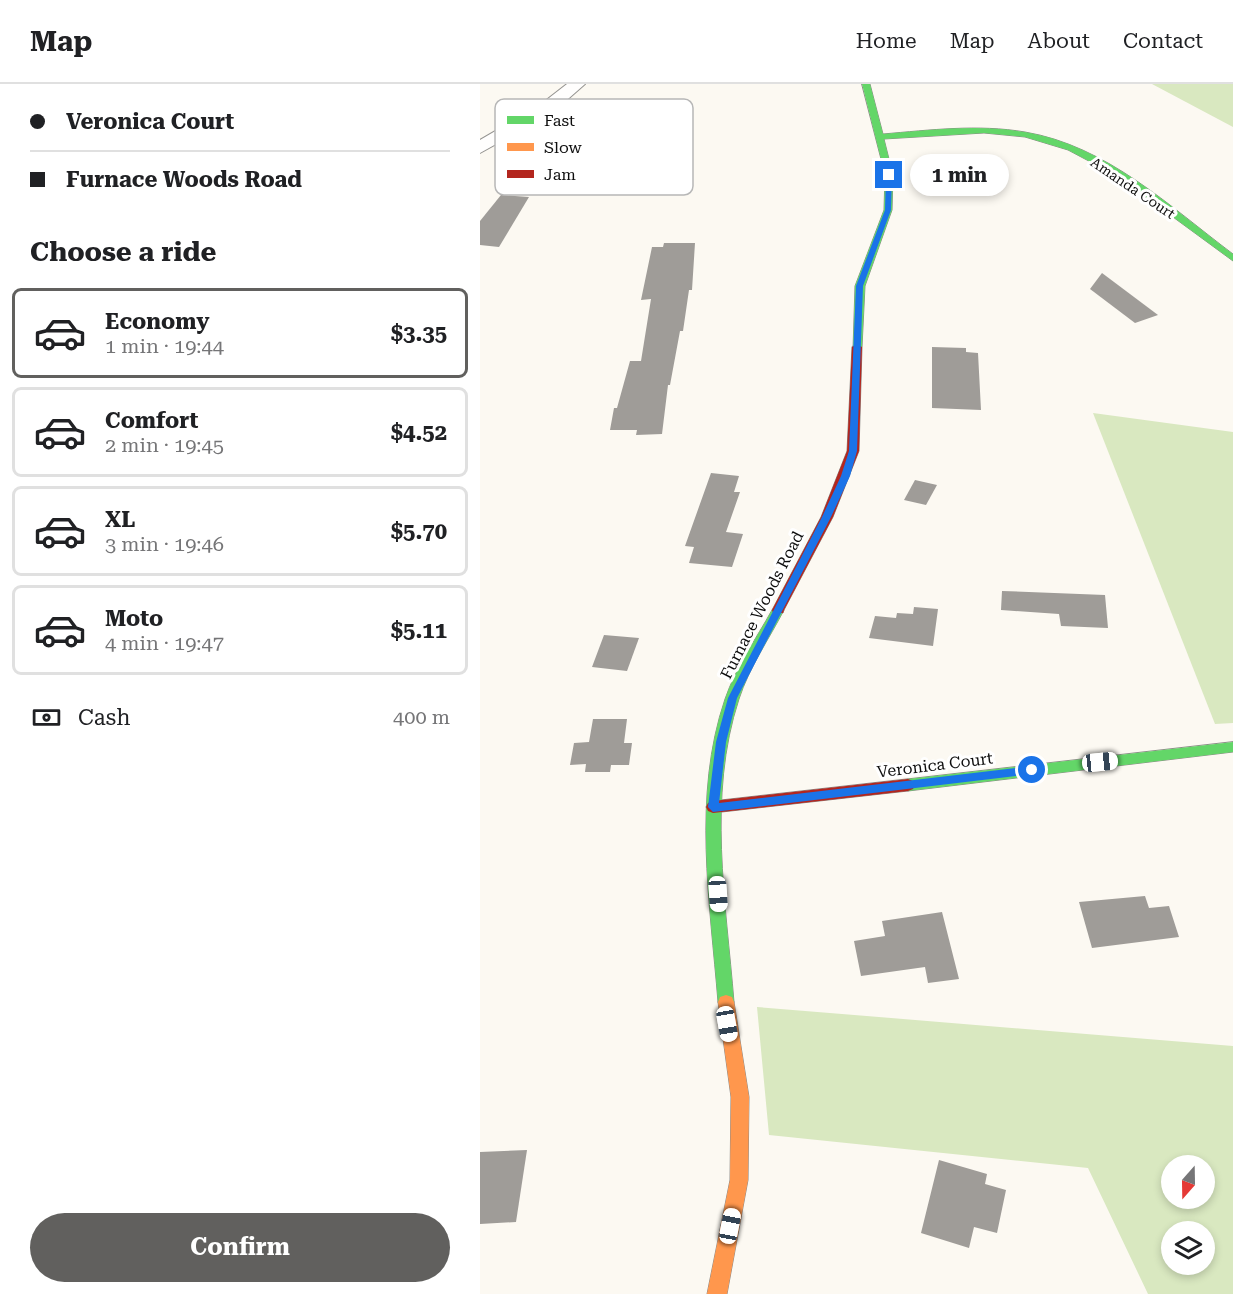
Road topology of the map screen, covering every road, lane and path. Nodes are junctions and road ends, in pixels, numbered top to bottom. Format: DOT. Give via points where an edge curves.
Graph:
graph roads {
  1 [pos="577,84"];
  2 [pos="866,84"];
  3 [pos="559,99"];
  4 [pos="881,137"];
  5 [pos="1233,258"];
  6 [pos="1233,747"];
  7 [pos="713,807"];
  8 [pos="717,1294"];
  1 -- 3 [label="street"];
  2 -- 4 [label="street, Furnace Woods Road"];
  4 -- 5 [label="street, Amanda Court" via="993,132 1065,145 1102,164"];
  4 -- 7 [label="street, Furnace Woods Road" via="889,175 888,210 860,286 853,451 827,517 732,698 721,742"];
  6 -- 7 [label="street, Veronica Court"];
  7 -- 8 [label="street, Furnace Woods Road" via="727,1024 740,1097 739,1180"];
}
